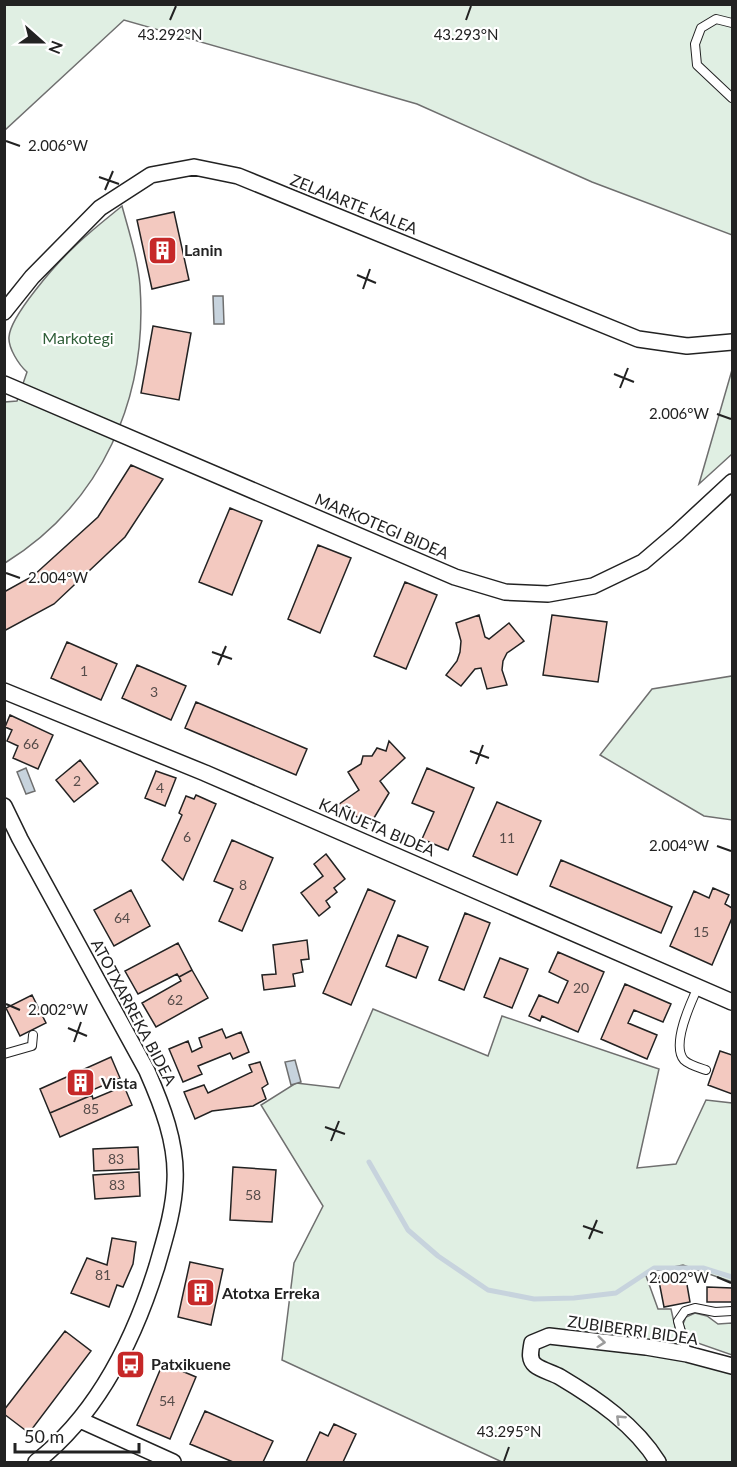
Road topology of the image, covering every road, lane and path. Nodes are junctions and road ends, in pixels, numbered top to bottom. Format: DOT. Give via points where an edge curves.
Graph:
graph roads {
  1 [pos="732,23"];
  2 [pos="732,98"];
  3 [pos="4,312"];
  4 [pos="732,342"];
  5 [pos="4,384"];
  6 [pos="732,482"];
  7 [pos="4,691"];
  8 [pos="4,806"];
  9 [pos="698,987"];
  10 [pos="732,1002"];
  11 [pos="33,1035"];
  12 [pos="4,1054"];
  13 [pos="706,1070"];
  14 [pos="732,1311"];
  15 [pos="687,1354"];
  16 [pos="732,1366"];
  17 [pos="80,1420"];
  18 [pos="36,1462"];
  19 [pos="173,1462"];
  20 [pos="658,1462"];
  1 -- 2 [label="lane" via="716,19 701,28 694,44 697,65"];
  3 -- 4 [label="street, ZELAIARTE KALEA" via="32,277 100,208 151,175 194,167 238,176 638,339 687,346"];
  5 -- 6 [label="street, MARKOTEGI BIDEA" via="455,577 505,592 548,594 593,586 642,562"];
  7 -- 9 [label="street, KAÑUETA BIDEA" via="205,772"];
  8 -- 17 [label="street, ATOTXARREKA BIDEA" via="147,1071 161,1102 171,1140 175,1180 171,1209 151,1284 126,1344"];
  9 -- 10 [label="street, KAÑUETA BIDEA"];
  9 -- 13 [label="lane" via="683,1026 680,1052 684,1060"];
  11 -- 12 [label="lane" via="32,1046"];
  14 -- 15 [label="lane" via="685,1311 678,1321"];
  15 -- 16 [label="street, ZUBIBERRI BIDEA"];
  20 -- 15 [label="street, ZUBIBERRI BIDEA, one-way" via="648,1445 613,1412 559,1376 534,1365 530,1356 532,1343 549,1336"];
  17 -- 18 [label="street, ATOTXARREKA BIDEA"];
  17 -- 19 [label="street"];
}
